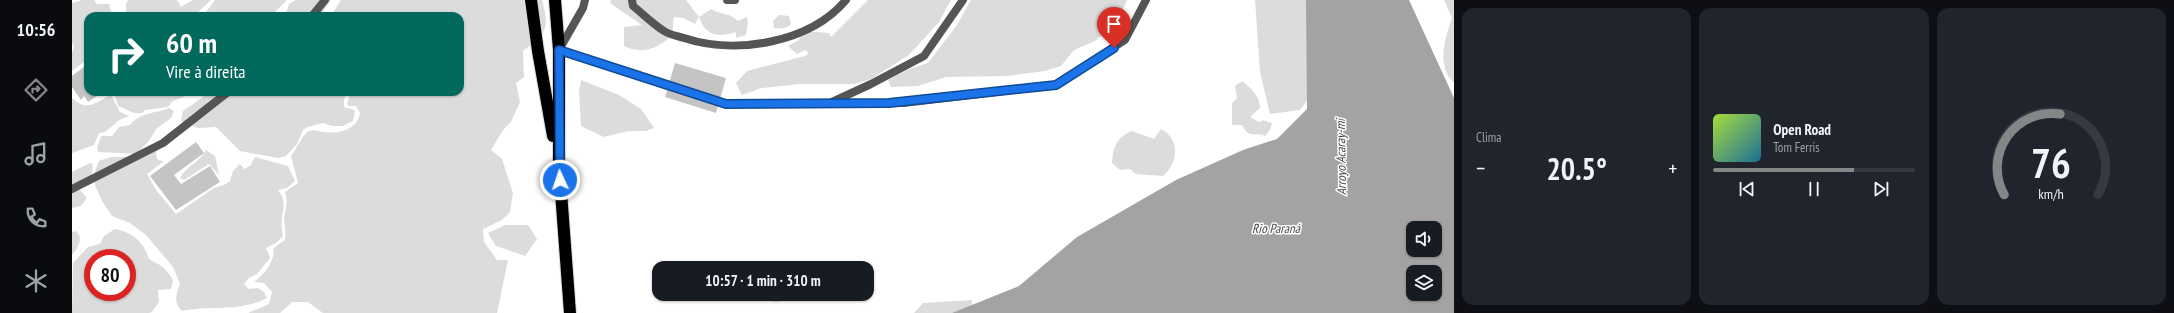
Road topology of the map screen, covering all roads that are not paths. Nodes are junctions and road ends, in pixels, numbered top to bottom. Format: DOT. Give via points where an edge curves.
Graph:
graph roads {
  1 [pos="325,0"];
  2 [pos="531,0"];
  3 [pos="555,0"];
  4 [pos="585,0"];
  5 [pos="632,0"];
  6 [pos="727,0"];
  7 [pos="735,0"];
  8 [pos="846,0"];
  9 [pos="963,0"];
  10 [pos="1146,0"];
  11 [pos="315,12"];
  12 [pos="559,50"];
  13 [pos="223,96"];
  14 [pos="829,103"];
  15 [pos="558,165"];
  16 [pos="72,189"];
  17 [pos="570,313"];
  1 -- 11 [label="lane"];
  2 -- 15 [label="highway"];
  3 -- 12 [label="highway"];
  4 -- 12 [label="lane"];
  5 -- 8 [label="lane" via="633,6 665,32 699,43 737,46 776,42 809,28 836,12"];
  6 -- 7 [label="lane"];
  9 -- 14 [label="lane" via="924,56"];
  10 -- 14 [label="lane" via="1125,40 1056,85 903,103"];
  12 -- 14 [label="lane" via="726,104"];
  12 -- 15 [label="highway"];
  13 -- 16 [label="lane" via="163,143"];
  15 -- 17 [label="highway"];
}
